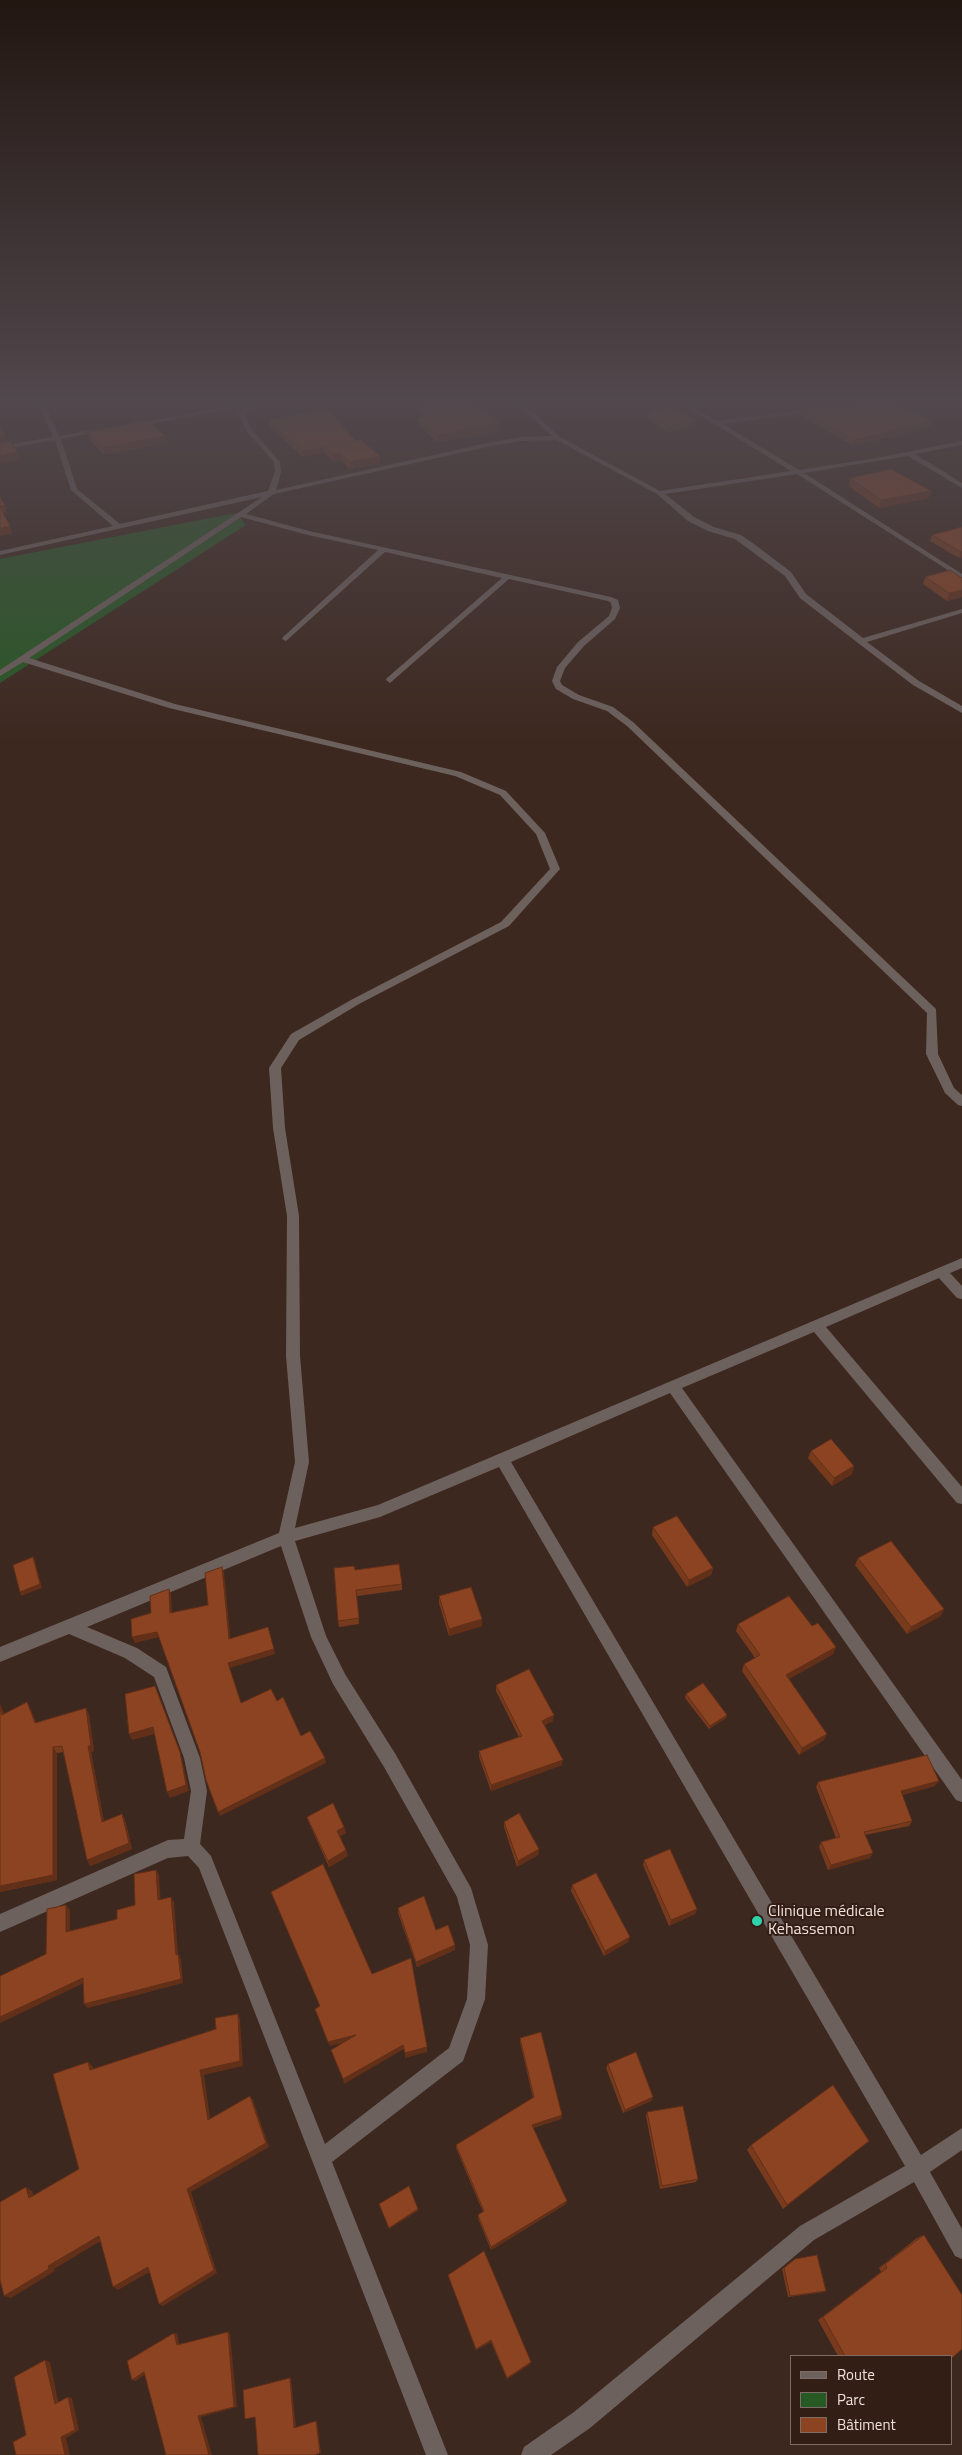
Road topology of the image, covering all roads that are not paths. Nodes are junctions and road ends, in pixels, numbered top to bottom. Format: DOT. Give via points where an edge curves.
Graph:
graph roads {
  1 [pos="104,515"];
  2 [pos="173,515"];
  3 [pos="241,515"];
  4 [pos="686,515"];
  5 [pos="864,515"];
  6 [pos="118,526"];
  7 [pos="384,549"];
  8 [pos="0,552"];
  9 [pos="507,577"];
  10 [pos="962,577"];
  11 [pos="962,612"];
  12 [pos="286,639"];
  13 [pos="860,641"];
  14 [pos="22,659"];
  15 [pos="0,674"];
  16 [pos="390,680"];
  17 [pos="962,710"];
  18 [pos="962,1102"];
  19 [pos="962,1263"];
  20 [pos="942,1273"];
  21 [pos="962,1294"];
  22 [pos="817,1326"];
  23 [pos="673,1386"];
  24 [pos="502,1459"];
  25 [pos="962,1498"];
  26 [pos="286,1537"];
  27 [pos="70,1626"];
  28 [pos="0,1655"];
  29 [pos="962,1794"];
  30 [pos="191,1846"];
  31 [pos="0,1923"];
  32 [pos="962,2138"];
  33 [pos="321,2159"];
  34 [pos="918,2169"];
  35 [pos="962,2249"];
  36 [pos="437,2455"];
  37 [pos="532,2455"];
  1 -- 6 [label="street"];
  2 -- 6 [label="street"];
  3 -- 7 [label="street"];
  3 -- 14 [label="street"];
  4 -- 13 [label="street" via="751,546 788,574 803,596"];
  5 -- 10 [label="street"];
  6 -- 8 [label="street"];
  7 -- 9 [label="street"];
  7 -- 12 [label="street"];
  9 -- 16 [label="street"];
  9 -- 18 [label="street" via="600,595 615,602 612,617 561,667 556,681 559,687 610,709 630,724 932,1012 932,1054 949,1090"];
  11 -- 13 [label="street"];
  13 -- 17 [label="street" via="916,683"];
  14 -- 15 [label="street"];
  14 -- 26 [label="street" via="172,706 458,774 503,793 540,833 555,869 505,924 295,1037 275,1068 279,1128 292,1216 293,1356 302,1462"];
  19 -- 20 [label="street"];
  20 -- 21 [label="street"];
  20 -- 22 [label="street"];
  22 -- 23 [label="street"];
  22 -- 25 [label="street"];
  23 -- 24 [label="street"];
  23 -- 29 [label="street"];
  24 -- 26 [label="street" via="380,1510"];
  24 -- 34 [label="street"];
  26 -- 27 [label="street"];
  26 -- 33 [label="street" via="319,1636 339,1679 390,1761 465,1894 479,1945 476,1999 456,2054"];
  27 -- 28 [label="street"];
  27 -- 30 [label="street" via="131,1653 160,1672 192,1758 199,1791"];
  30 -- 31 [label="street" via="168,1849"];
  30 -- 33 [label="street" via="205,1862"];
  32 -- 34 [label="street"];
  33 -- 36 [label="street"];
  34 -- 35 [label="street"];
  34 -- 37 [label="street" via="807,2233 582,2420"];
}
